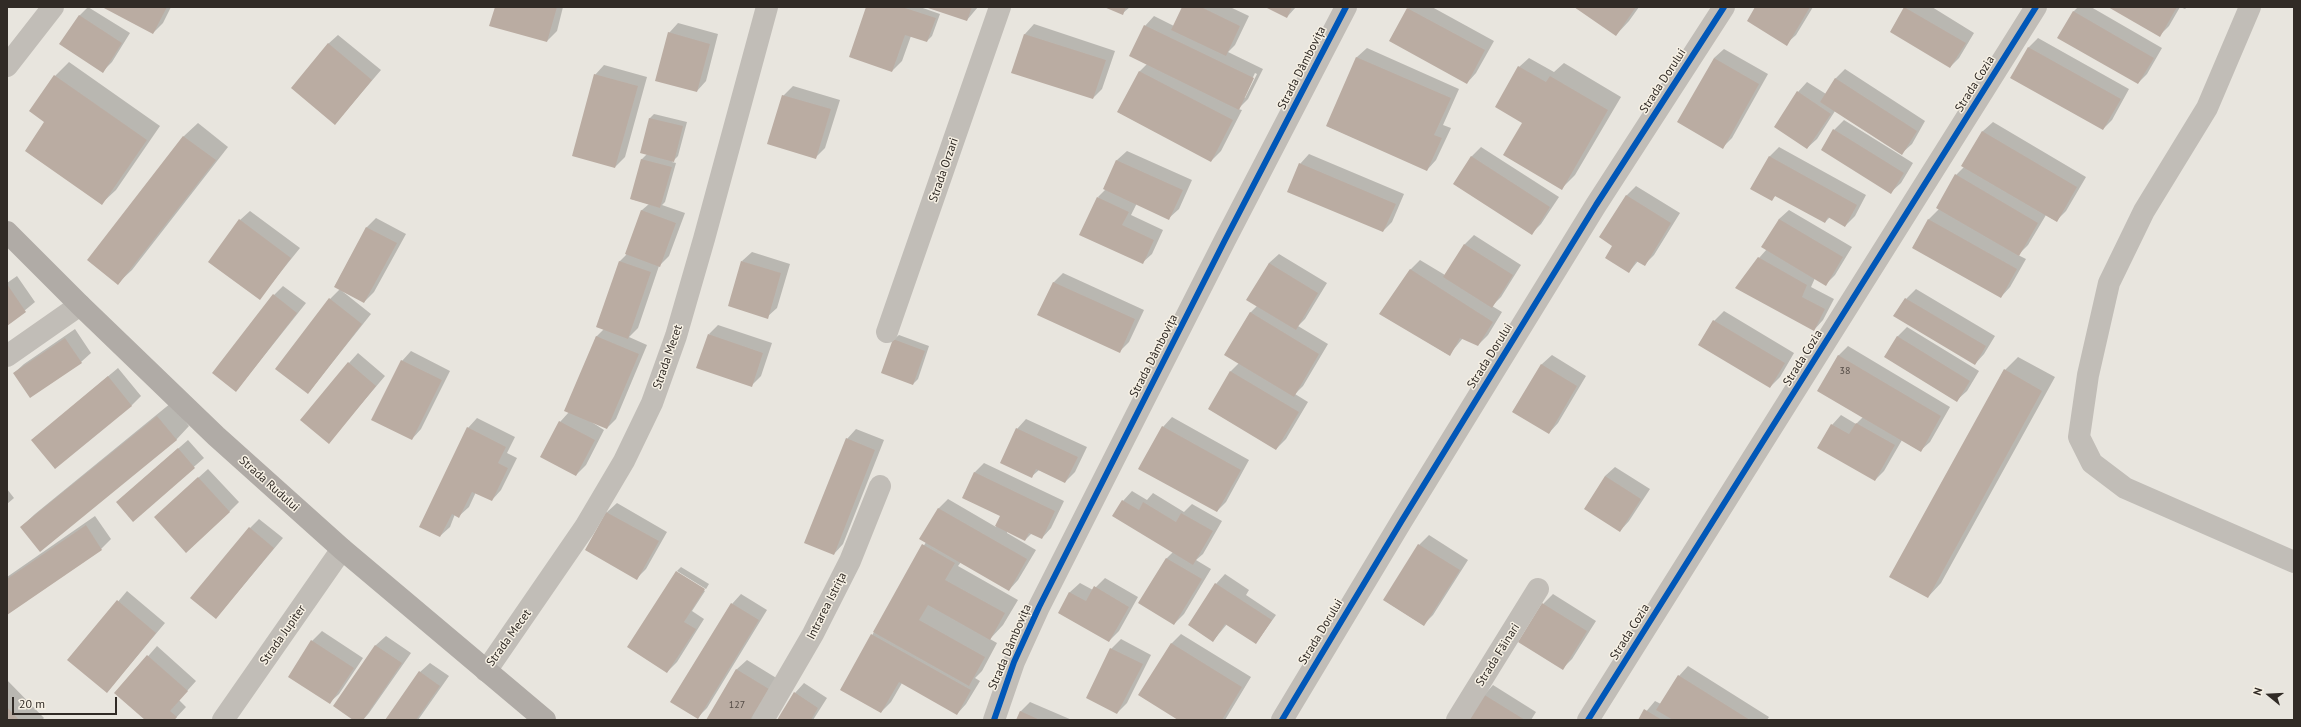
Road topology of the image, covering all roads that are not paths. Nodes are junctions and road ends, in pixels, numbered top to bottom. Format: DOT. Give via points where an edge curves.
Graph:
graph roads {
  1 [pos="52,7"];
  2 [pos="767,7"];
  3 [pos="1000,7"];
  4 [pos="1346,7"];
  5 [pos="1724,7"];
  6 [pos="2036,7"];
  7 [pos="2250,7"];
  8 [pos="7,66"];
  9 [pos="7,232"];
  10 [pos="80,306"];
  11 [pos="888,332"];
  12 [pos="7,356"];
  13 [pos="880,486"];
  14 [pos="342,549"];
  15 [pos="2294,562"];
  16 [pos="1538,589"];
  17 [pos="486,671"];
  18 [pos="223,720"];
  19 [pos="545,720"];
  20 [pos="763,720"];
  21 [pos="994,720"];
  22 [pos="1282,720"];
  23 [pos="1457,720"];
  24 [pos="1588,720"];
  1 -- 8 [label="street"];
  2 -- 17 [label="street, Strada Mecet" via="698,261 676,336 652,403 624,461 586,527"];
  3 -- 11 [label="street, Strada Orzari"];
  4 -- 21 [label="street, Strada Dâmbovița" via="1039,607 1014,662"];
  5 -- 22 [label="street, Strada Dorului" via="1596,206"];
  6 -- 24 [label="street, Strada Cozia"];
  7 -- 15 [label="street" via="2208,108 2144,211 2109,283 2088,374 2079,437 2092,463 2125,488"];
  9 -- 10 [label="main road, Strada Rudului"];
  10 -- 12 [label="street"];
  10 -- 14 [label="main road, Strada Rudului" via="216,436"];
  13 -- 20 [label="street, Intrarea Istrița" via="850,561 827,608"];
  14 -- 17 [label="main road, Strada Rudului"];
  14 -- 18 [label="street, Strada Jupiter"];
  16 -- 23 [label="street, Strada Făinari"];
  17 -- 19 [label="main road, Strada Rudului"];
}
